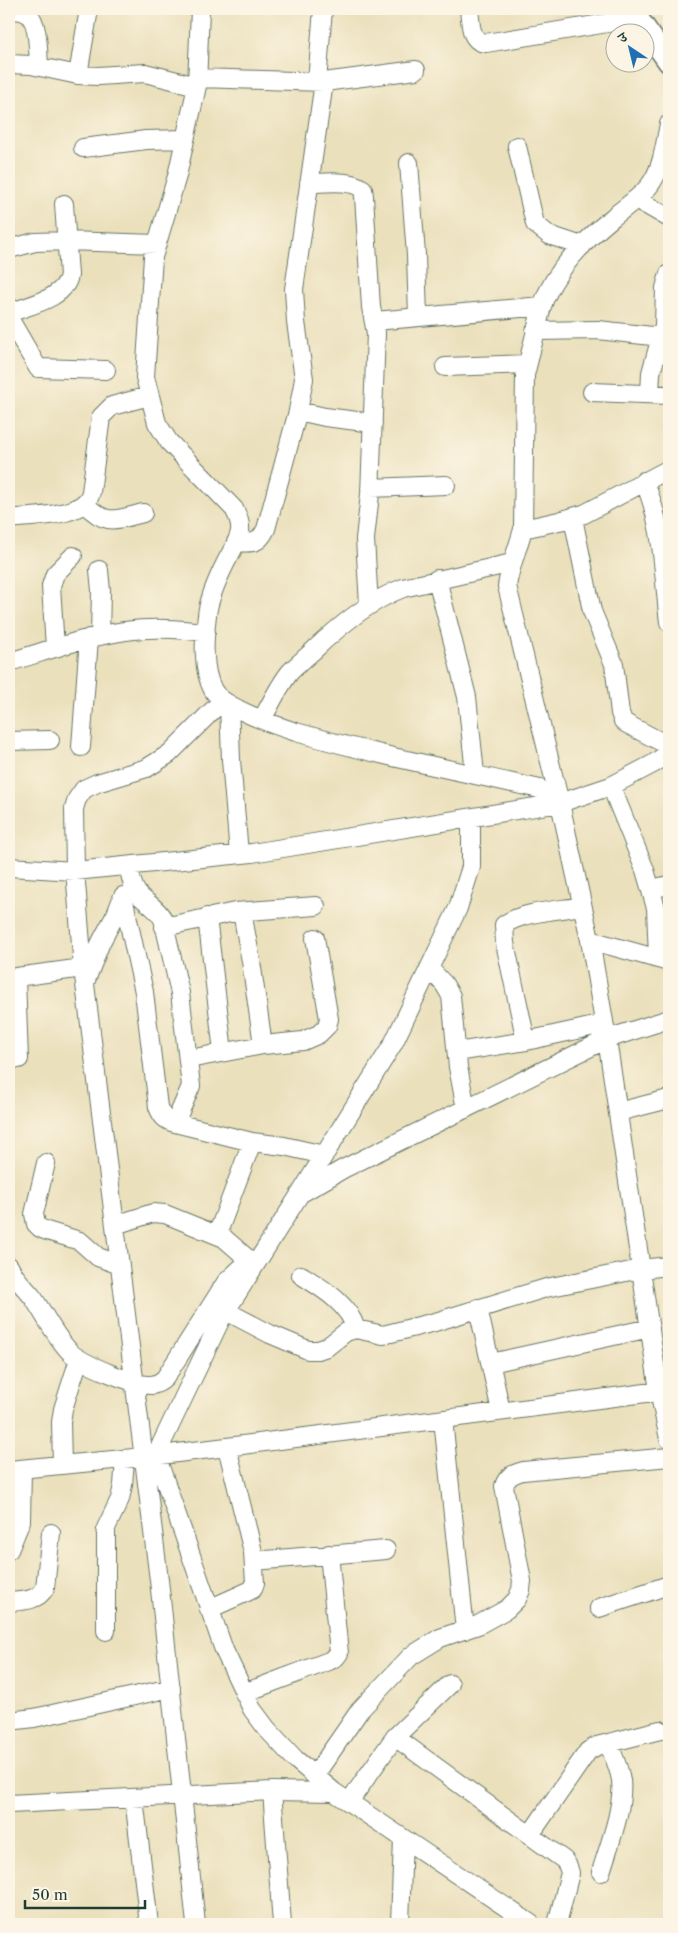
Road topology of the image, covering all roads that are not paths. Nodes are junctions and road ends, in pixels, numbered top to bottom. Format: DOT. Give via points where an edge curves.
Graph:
graph roads {
  1 [pos="88,9"];
  2 [pos="200,9"];
  3 [pos="323,9"];
  4 [pos="469,9"];
  5 [pos="9,10"];
  6 [pos="635,14"];
  7 [pos="669,62"];
  8 [pos="9,64"];
  9 [pos="39,67"];
  10 [pos="416,70"];
  11 [pos="78,75"];
  12 [pos="198,82"];
  13 [pos="321,82"];
  14 [pos="669,124"];
  15 [pos="185,139"];
  16 [pos="517,146"];
  17 [pos="83,148"];
  18 [pos="409,163"];
  19 [pos="309,183"];
  20 [pos="636,199"];
  21 [pos="64,204"];
  22 [pos="669,218"];
  23 [pos="67,241"];
  24 [pos="156,244"];
  25 [pos="582,246"];
  26 [pos="9,249"];
  27 [pos="669,274"];
  28 [pos="542,306"];
  29 [pos="9,313"];
  30 [pos="418,317"];
  31 [pos="374,321"];
  32 [pos="12,328"];
  33 [pos="535,331"];
  34 [pos="661,337"];
  35 [pos="527,364"];
  36 [pos="445,367"];
  37 [pos="106,370"];
  38 [pos="592,392"];
  39 [pos="650,394"];
  40 [pos="669,395"];
  41 [pos="149,396"];
  42 [pos="298,410"];
  43 [pos="373,423"];
  44 [pos="669,469"];
  45 [pos="644,482"];
  46 [pos="446,485"];
  47 [pos="370,488"];
  48 [pos="85,504"];
  49 [pos="143,513"];
  50 [pos="573,518"];
  51 [pos="9,519"];
  52 [pos="523,529"];
  53 [pos="236,542"];
  54 [pos="72,556"];
  55 [pos="512,563"];
  56 [pos="99,570"];
  57 [pos="438,580"];
  58 [pos="667,584"];
  59 [pos="370,605"];
  60 [pos="669,622"];
  61 [pos="206,632"];
  62 [pos="95,637"];
  63 [pos="55,648"];
  64 [pos="9,662"];
  65 [pos="226,702"];
  66 [pos="263,718"];
  67 [pos="50,740"];
  68 [pos="9,741"];
  69 [pos="669,746"];
  70 [pos="81,747"];
  71 [pos="669,753"];
  72 [pos="475,774"];
  73 [pos="611,786"];
  74 [pos="560,803"];
  75 [pos="471,818"];
  76 [pos="239,854"];
  77 [pos="9,867"];
  78 [pos="75,871"];
  79 [pos="130,872"];
  80 [pos="669,885"];
  81 [pos="651,889"];
  82 [pos="123,897"];
  83 [pos="316,906"];
  84 [pos="582,906"];
  85 [pos="242,912"];
  86 [pos="207,917"];
  87 [pos="164,927"];
  88 [pos="315,938"];
  89 [pos="590,940"];
  90 [pos="663,960"];
  91 [pos="429,968"];
  92 [pos="84,976"];
  93 [pos="13,978"];
  94 [pos="669,1022"];
  95 [pos="606,1032"];
  96 [pos="526,1041"];
  97 [pos="263,1045"];
  98 [pos="223,1052"];
  99 [pos="456,1052"];
  100 [pos="19,1059"];
  101 [pos="188,1059"];
  102 [pos="669,1098"];
  103 [pos="466,1109"];
  104 [pos="618,1112"];
  105 [pos="175,1123"];
  106 [pos="252,1142"];
  107 [pos="324,1156"];
  108 [pos="46,1163"];
  109 [pos="300,1194"];
  110 [pos="115,1225"];
  111 [pos="217,1235"];
  112 [pos="120,1265"];
  113 [pos="255,1265"];
  114 [pos="9,1266"];
  115 [pos="669,1266"];
  116 [pos="641,1269"];
  117 [pos="302,1275"];
  118 [pos="478,1308"];
  119 [pos="226,1311"];
  120 [pos="650,1328"];
  121 [pos="356,1329"];
  122 [pos="79,1359"];
  123 [pos="491,1363"];
  124 [pos="135,1383"];
  125 [pos="664,1390"];
  126 [pos="501,1411"];
  127 [pos="443,1419"];
  128 [pos="669,1439"];
  129 [pos="227,1447"];
  130 [pos="150,1456"];
  131 [pos="669,1457"];
  132 [pos="125,1459"];
  133 [pos="62,1465"];
  134 [pos="15,1469"];
  135 [pos="51,1533"];
  136 [pos="10,1543"];
  137 [pos="386,1550"];
  138 [pos="329,1554"];
  139 [pos="254,1561"];
  140 [pos="669,1585"];
  141 [pos="9,1602"];
  142 [pos="599,1608"];
  143 [pos="209,1609"];
  144 [pos="465,1630"];
  145 [pos="106,1631"];
  146 [pos="450,1684"];
  147 [pos="171,1688"];
  148 [pos="244,1693"];
  149 [pos="9,1722"];
  150 [pos="660,1730"];
  151 [pos="395,1737"];
  152 [pos="608,1743"];
  153 [pos="315,1775"];
  154 [pos="272,1791"];
  155 [pos="334,1792"];
  156 [pos="182,1795"];
  157 [pos="134,1798"];
  158 [pos="349,1802"];
  159 [pos="9,1804"];
  160 [pos="530,1835"];
  161 [pos="403,1838"];
  162 [pos="601,1872"];
  163 [pos="512,1918"];
  164 [pos="149,1924"];
  165 [pos="196,1924"];
  166 [pos="282,1924"];
  167 [pos="400,1924"];
  168 [pos="531,1924"];
  169 [pos="557,1924"];
  1 -- 11 [label="street"];
  2 -- 12 [label="street"];
  3 -- 13 [label="street"];
  4 -- 6 [label="street" via="472,32 476,39 486,43"];
  5 -- 9 [label="street" via="24,12 34,21"];
  6 -- 7 [label="street"];
  8 -- 9 [label="street"];
  9 -- 11 [label="street"];
  10 -- 13 [label="street"];
  11 -- 12 [label="street" via="145,72"];
  12 -- 13 [label="street"];
  12 -- 15 [label="street"];
  13 -- 19 [label="street"];
  14 -- 20 [label="street" via="660,167 652,184"];
  15 -- 17 [label="street"];
  15 -- 24 [label="street"];
  16 -- 25 [label="street" via="535,224 548,234"];
  18 -- 30 [label="street"];
  19 -- 31 [label="street" via="347,184 363,189 370,306"];
  19 -- 42 [label="street" via="294,288 304,370"];
  20 -- 22 [label="street"];
  20 -- 25 [label="street"];
  21 -- 23 [label="street"];
  23 -- 24 [label="street"];
  23 -- 26 [label="street" via="35,242"];
  23 -- 29 [label="street" via="70,275 65,287"];
  24 -- 41 [label="street" via="145,377"];
  25 -- 28 [label="street" via="561,270"];
  27 -- 34 [label="street"];
  28 -- 30 [label="street"];
  28 -- 33 [label="street"];
  30 -- 31 [label="street"];
  31 -- 43 [label="street"];
  32 -- 37 [label="street" via="38,368"];
  33 -- 34 [label="street" via="598,330"];
  33 -- 35 [label="street"];
  34 -- 39 [label="street"];
  35 -- 36 [label="street"];
  35 -- 52 [label="street"];
  38 -- 39 [label="street"];
  39 -- 40 [label="street"];
  41 -- 48 [label="street" via="112,406 101,417 90,498"];
  41 -- 53 [label="street" via="157,423 169,442 234,509 240,530"];
  42 -- 43 [label="street"];
  42 -- 53 [label="street" via="264,534 256,542"];
  43 -- 47 [label="street"];
  44 -- 45 [label="street"];
  45 -- 50 [label="street"];
  45 -- 58 [label="street" via="657,521"];
  46 -- 47 [label="street"];
  47 -- 59 [label="street" via="365,540"];
  48 -- 49 [label="street" via="96,515 110,520"];
  48 -- 51 [label="street" via="63,513"];
  50 -- 52 [label="street"];
  50 -- 69 [label="street" via="592,611 614,664 620,713 627,724"];
  52 -- 55 [label="street"];
  53 -- 61 [label="street" via="218,576 207,613"];
  54 -- 63 [label="street" via="55,574 51,586"];
  55 -- 57 [label="street"];
  55 -- 74 [label="street" via="507,586"];
  56 -- 62 [label="street" via="101,591"];
  57 -- 59 [label="street" via="396,590"];
  57 -- 72 [label="street" via="467,697"];
  58 -- 60 [label="street"];
  59 -- 66 [label="street" via="329,636 291,672"];
  61 -- 62 [label="street" via="150,629"];
  61 -- 65 [label="street" via="204,645 208,674 213,690"];
  62 -- 63 [label="street"];
  62 -- 70 [label="street"];
  63 -- 64 [label="street"];
  65 -- 66 [label="street"];
  65 -- 76 [label="street"];
  65 -- 78 [label="street" via="154,764 84,789 74,809"];
  66 -- 72 [label="street" via="295,731"];
  67 -- 68 [label="street"];
  71 -- 73 [label="street"];
  72 -- 74 [label="street" via="540,790"];
  73 -- 74 [label="street"];
  73 -- 81 [label="street"];
  74 -- 75 [label="street"];
  74 -- 84 [label="street"];
  75 -- 76 [label="street"];
  75 -- 91 [label="street" via="471,867 458,908"];
  76 -- 79 [label="street"];
  77 -- 78 [label="street"];
  78 -- 79 [label="street"];
  78 -- 92 [label="street"];
  79 -- 82 [label="street"];
  79 -- 87 [label="street" via="135,890 160,913"];
  80 -- 81 [label="street"];
  81 -- 90 [label="street"];
  82 -- 92 [label="street"];
  82 -- 105 [label="street" via="144,992 158,1107 161,1116"];
  83 -- 85 [label="street"];
  84 -- 89 [label="street"];
  84 -- 96 [label="street" via="522,917 504,925"];
  85 -- 86 [label="street"];
  85 -- 97 [label="street"];
  86 -- 87 [label="street"];
  86 -- 98 [label="street"];
  87 -- 101 [label="street" via="180,993"];
  88 -- 97 [label="street" via="329,1019 327,1026 303,1042"];
  89 -- 90 [label="street"];
  89 -- 95 [label="street"];
  91 -- 99 [label="street" via="451,996"];
  91 -- 107 [label="street" via="393,1044"];
  92 -- 93 [label="street"];
  92 -- 110 [label="street"];
  93 -- 100 [label="street"];
  94 -- 95 [label="street"];
  95 -- 96 [label="street"];
  95 -- 103 [label="street"];
  95 -- 104 [label="street"];
  96 -- 99 [label="street"];
  97 -- 98 [label="street"];
  98 -- 101 [label="street"];
  99 -- 103 [label="street"];
  101 -- 105 [label="street" via="191,1086"];
  102 -- 104 [label="street"];
  103 -- 109 [label="street" via="343,1169"];
  104 -- 116 [label="street"];
  105 -- 106 [label="street"];
  106 -- 107 [label="street"];
  106 -- 111 [label="street"];
  107 -- 109 [label="street"];
  108 -- 112 [label="street" via="34,1214 36,1224 47,1231 80,1241 98,1257"];
  109 -- 113 [label="street"];
  110 -- 111 [label="street" via="153,1212"];
  110 -- 112 [label="street"];
  111 -- 113 [label="street"];
  112 -- 124 [label="street"];
  113 -- 119 [label="street"];
  113 -- 124 [label="street" via="240,1269 226,1282 160,1383"];
  114 -- 122 [label="street" via="62,1343"];
  115 -- 116 [label="street"];
  116 -- 118 [label="street" via="546,1288"];
  116 -- 120 [label="street"];
  117 -- 121 [label="street" via="334,1297 348,1312"];
  118 -- 121 [label="street" via="383,1335"];
  118 -- 123 [label="street"];
  119 -- 121 [label="street" via="308,1350 327,1347 346,1332"];
  119 -- 130 [label="street"];
  120 -- 123 [label="street"];
  120 -- 125 [label="street"];
  122 -- 124 [label="street"];
  122 -- 133 [label="street" via="63,1409"];
  123 -- 126 [label="street"];
  124 -- 130 [label="street"];
  125 -- 126 [label="street"];
  125 -- 128 [label="street"];
  126 -- 127 [label="street"];
  127 -- 129 [label="street"];
  127 -- 144 [label="street"];
  129 -- 130 [label="street"];
  129 -- 139 [label="street"];
  130 -- 132 [label="street"];
  130 -- 143 [label="street"];
  130 -- 147 [label="street"];
  131 -- 144 [label="street" via="523,1471 511,1475 504,1486 521,1590 507,1609"];
  132 -- 133 [label="street"];
  132 -- 145 [label="street" via="120,1499 106,1528"];
  133 -- 134 [label="street"];
  134 -- 136 [label="street" via="22,1521"];
  135 -- 141 [label="street" via="45,1588 41,1595"];
  137 -- 138 [label="street"];
  138 -- 139 [label="street"];
  138 -- 148 [label="street" via="339,1653 329,1661"];
  139 -- 143 [label="street" via="253,1589"];
  140 -- 142 [label="street"];
  143 -- 148 [label="street"];
  144 -- 153 [label="street" via="440,1638 411,1656 360,1710"];
  146 -- 151 [label="street"];
  147 -- 149 [label="street"];
  147 -- 156 [label="street"];
  148 -- 153 [label="street" via="267,1729"];
  150 -- 152 [label="street"];
  151 -- 158 [label="street"];
  151 -- 160 [label="street"];
  152 -- 160 [label="street" via="588,1751 582,1758"];
  152 -- 162 [label="street" via="619,1774 621,1791"];
  153 -- 155 [label="street"];
  154 -- 155 [label="street"];
  154 -- 156 [label="street"];
  154 -- 166 [label="street"];
  155 -- 158 [label="street"];
  156 -- 157 [label="street"];
  156 -- 165 [label="street"];
  157 -- 159 [label="street"];
  157 -- 164 [label="street"];
  158 -- 161 [label="street"];
  160 -- 169 [label="street" via="568,1866 570,1874"];
  161 -- 163 [label="street"];
  161 -- 167 [label="street"];
  163 -- 168 [label="street"];
}
